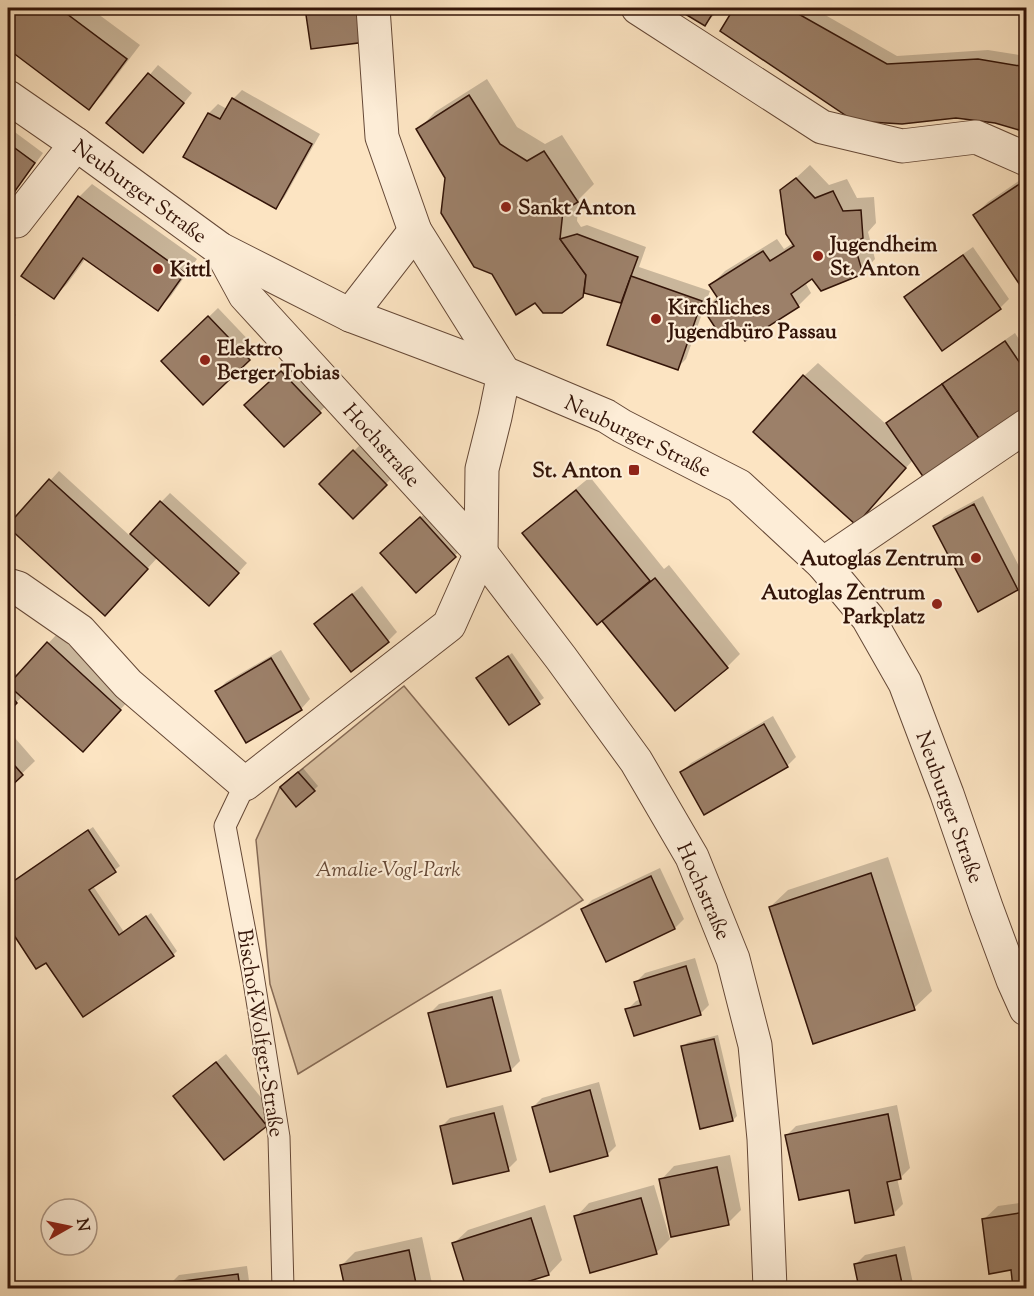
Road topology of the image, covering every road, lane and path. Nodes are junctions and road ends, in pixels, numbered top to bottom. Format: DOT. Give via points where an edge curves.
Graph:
graph roads {
  1 [pos="373,8"];
  2 [pos="638,8"];
  3 [pos="8,97"];
  4 [pos="76,144"];
  5 [pos="1026,159"];
  6 [pos="8,220"];
  7 [pos="415,231"];
  8 [pos="220,249"];
  9 [pos="350,315"];
  10 [pos="504,373"];
  11 [pos="1026,426"];
  12 [pos="481,553"];
  13 [pos="824,564"];
  14 [pos="8,585"];
  15 [pos="244,784"];
  16 [pos="1026,1009"];
  17 [pos="283,1288"];
  18 [pos="770,1288"];
  1 -- 7 [label="street" via="382,138"];
  2 -- 5 [label="street" via="822,128 902,146 976,136"];
  3 -- 4 [label="street, Neuburger Straße"];
  4 -- 6 [label="street" via="16,221"];
  4 -- 8 [label="street, Neuburger Straße"];
  7 -- 9 [label="street"];
  7 -- 10 [label="street"];
  8 -- 9 [label="street, Neuburger Straße"];
  8 -- 12 [label="street, Hochstraße" via="245,295"];
  9 -- 10 [label="street, Neuburger Straße"];
  10 -- 12 [label="street" via="482,469"];
  10 -- 13 [label="street, Neuburger Straße" via="606,416 739,486"];
  11 -- 13 [label="street"];
  12 -- 15 [label="street, Bischof-Wolfger-Straße" via="449,625"];
  12 -- 18 [label="street, Hochstraße" via="636,761 692,857 733,959 755,1045 764,1139"];
  13 -- 16 [label="street, Neuburger Straße" via="868,618 905,683"];
  14 -- 15 [label="street" via="80,631 128,684"];
  15 -- 17 [label="lane, Bischof-Wolfger-Straße" via="225,826 279,1137"];
}
